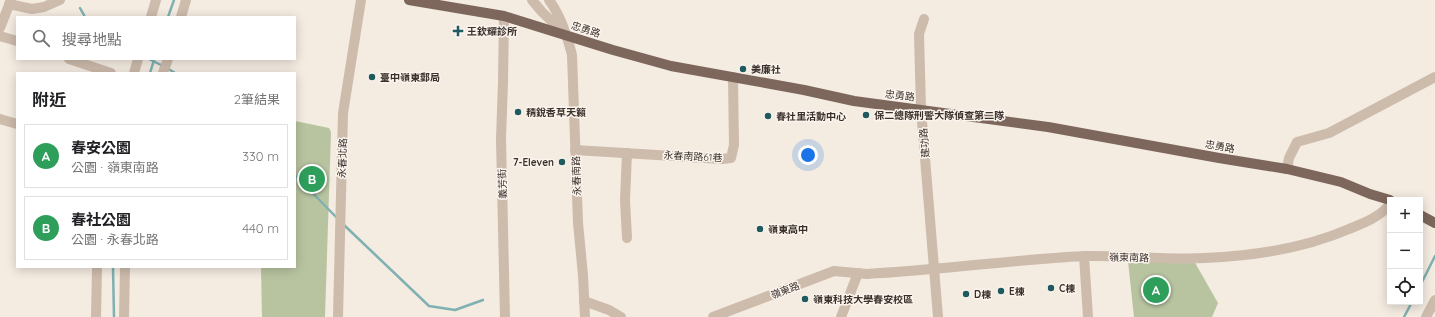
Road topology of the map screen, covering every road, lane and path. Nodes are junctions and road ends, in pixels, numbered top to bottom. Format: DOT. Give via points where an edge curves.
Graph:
graph roads {
  1 [pos="60,0"];
  2 [pos="156,0"];
  3 [pos="186,0"];
  4 [pos="361,0"];
  5 [pos="409,0"];
  6 [pos="532,0"];
  7 [pos="549,0"];
  8 [pos="10,2"];
  9 [pos="151,16"];
  10 [pos="181,16"];
  11 [pos="504,16"];
  12 [pos="924,19"];
  13 [pos="0,28"];
  14 [pos="567,35"];
  15 [pos="0,36"];
  16 [pos="16,41"];
  17 [pos="72,60"];
  18 [pos="138,60"];
  19 [pos="168,60"];
  20 [pos="108,72"];
  21 [pos="134,72"];
  22 [pos="163,72"];
  23 [pos="733,77"];
  24 [pos="1435,77"];
  25 [pos="921,109"];
  26 [pos="0,119"];
  27 [pos="16,124"];
  28 [pos="575,150"];
  29 [pos="627,153"];
  30 [pos="1287,169"];
  31 [pos="1387,199"];
  32 [pos="1387,208"];
  33 [pos="1423,217"];
  34 [pos="1435,223"];
  35 [pos="627,238"];
  36 [pos="1084,256"];
  37 [pos="97,268"];
  38 [pos="125,268"];
  39 [pos="935,268"];
  40 [pos="858,273"];
  41 [pos="1435,300"];
  42 [pos="584,301"];
  43 [pos="96,317"];
  44 [pos="124,317"];
  45 [pos="338,317"];
  46 [pos="505,317"];
  47 [pos="585,317"];
  48 [pos="621,317"];
  49 [pos="713,317"];
  50 [pos="842,317"];
  51 [pos="938,317"];
  52 [pos="1088,317"];
  53 [pos="1426,317"];
  1 -- 8 [label="street" via="32,9"];
  2 -- 9 [label="street"];
  3 -- 10 [label="street"];
  4 -- 45 [label="street, 永春北路" via="343,113"];
  5 -- 11 [label="main road, 忠勇路"];
  6 -- 14 [label="street"];
  7 -- 14 [label="street, 永春南路" via="556,9"];
  8 -- 13 [label="street"];
  11 -- 14 [label="main road, 忠勇路"];
  11 -- 46 [label="street, 義芳街" via="501,139"];
  12 -- 25 [label="street, 建功路" via="919,34"];
  14 -- 23 [label="main road, 忠勇路" via="671,66"];
  14 -- 28 [label="street, 永春南路" via="572,55"];
  15 -- 16 [label="street"];
  17 -- 20 [label="street"];
  18 -- 21 [label="street"];
  19 -- 22 [label="street"];
  23 -- 25 [label="main road, 忠勇路" via="854,101"];
  23 -- 29 [label="street, 永春南路61巷" via="734,145 731,158"];
  24 -- 30 [label="street" via="1329,133 1297,142"];
  25 -- 30 [label="main road, 忠勇路" via="1048,127"];
  25 -- 39 [label="street, 建功路"];
  26 -- 27 [label="street"];
  28 -- 29 [label="street, 永春南路61巷"];
  28 -- 42 [label="street, 永春南路"];
  29 -- 35 [label="street"];
  30 -- 31 [label="main road, 忠勇路" via="1341,182"];
  32 -- 36 [label="street, 嶺東南路" via="1370,220 1338,234 1280,250 1204,258"];
  33 -- 34 [label="main road"];
  36 -- 39 [label="street, 嶺東南路"];
  36 -- 52 [label="street"];
  37 -- 43 [label="street"];
  38 -- 44 [label="street"];
  39 -- 40 [label="street, 嶺東南路"];
  39 -- 51 [label="street, 建功路"];
  40 -- 49 [label="street, 嶺東路" via="834,271"];
  40 -- 50 [label="street"];
  41 -- 53 [label="street"];
  42 -- 47 [label="street, 永春南路"];
  42 -- 48 [label="street"];
}
